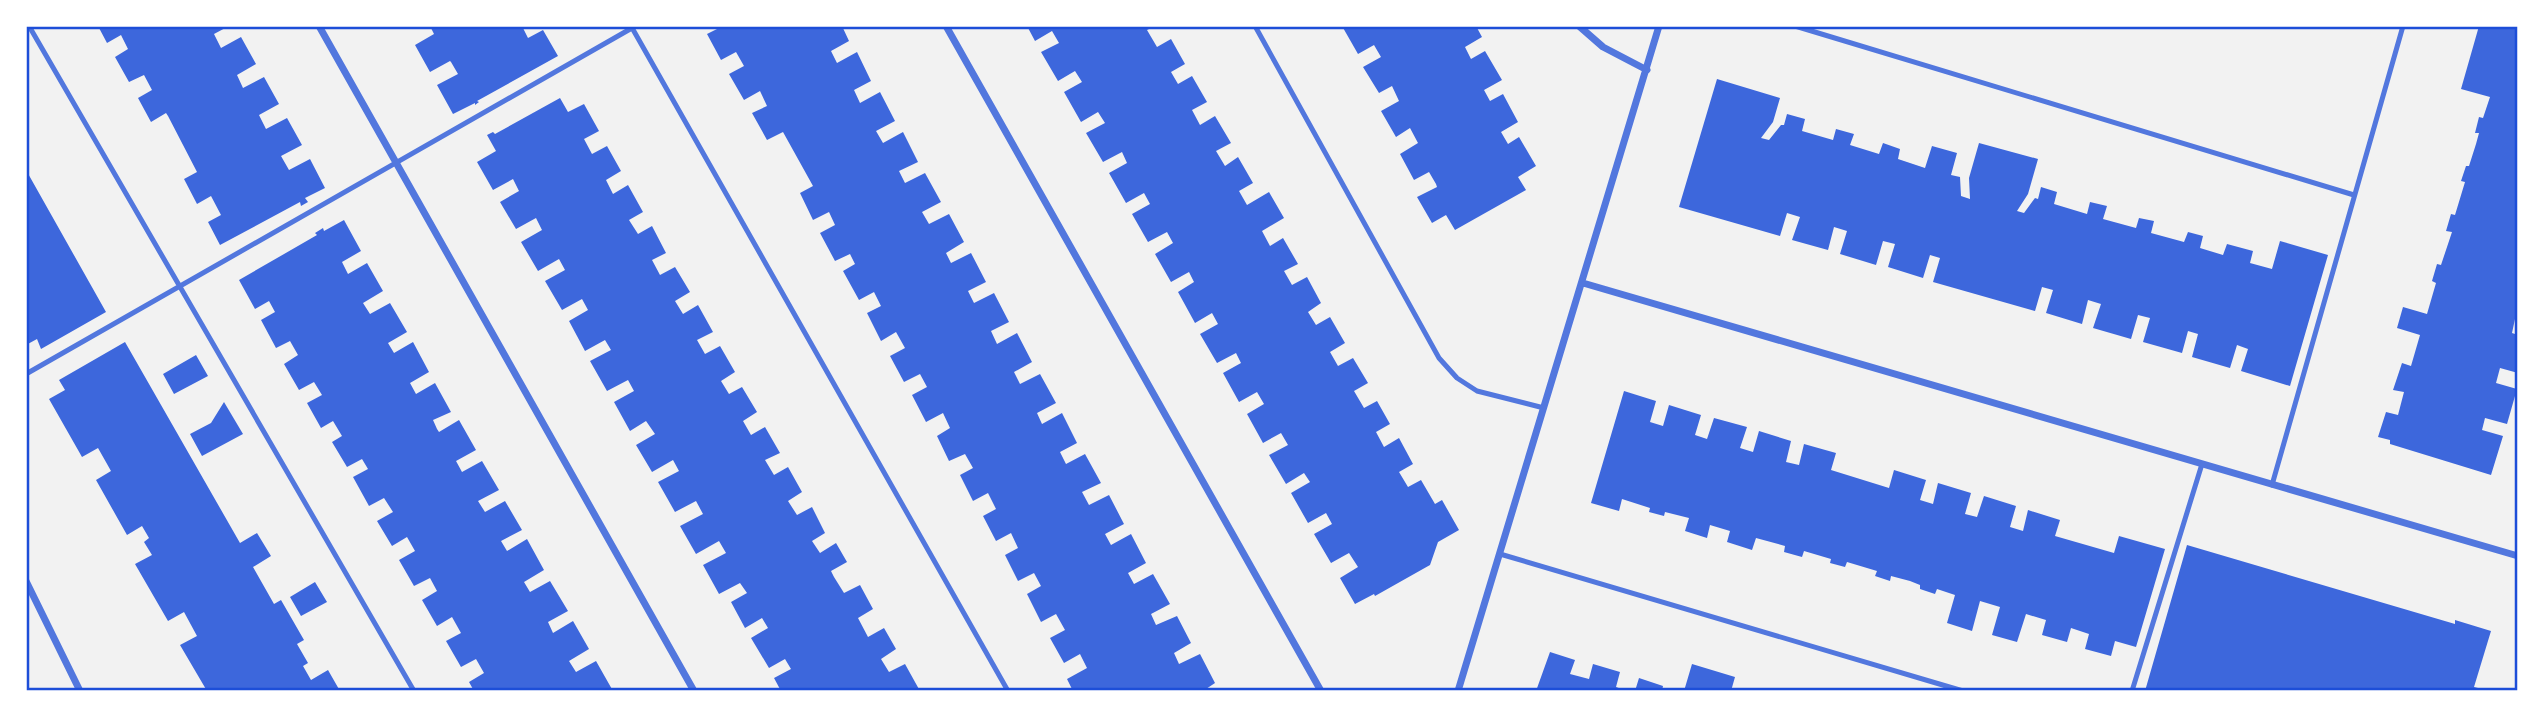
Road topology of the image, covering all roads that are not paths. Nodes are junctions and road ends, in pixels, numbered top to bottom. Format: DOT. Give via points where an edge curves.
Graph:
graph roads {
  1 [pos="29,26"];
  2 [pos="320,26"];
  3 [pos="946,26"];
  4 [pos="1255,26"];
  5 [pos="1579,26"];
  6 [pos="1659,26"];
  7 [pos="1796,26"];
  8 [pos="2403,26"];
  9 [pos="633,27"];
  10 [pos="1647,69"];
  11 [pos="397,162"];
  12 [pos="2354,195"];
  13 [pos="1583,283"];
  14 [pos="180,286"];
  15 [pos="26,374"];
  16 [pos="1544,408"];
  17 [pos="2202,464"];
  18 [pos="2272,485"];
  19 [pos="1500,554"];
  20 [pos="2518,556"];
  21 [pos="26,581"];
  22 [pos="80,691"];
  23 [pos="414,691"];
  24 [pos="694,691"];
  25 [pos="1008,691"];
  26 [pos="1321,691"];
  27 [pos="1458,691"];
  28 [pos="1963,691"];
  29 [pos="2132,691"];
  1 -- 14 [label="lane"];
  2 -- 11 [label="street"];
  3 -- 26 [label="street"];
  4 -- 16 [label="lane" via="1439,358 1477,391"];
  5 -- 10 [label="street" via="1602,47"];
  6 -- 10 [label="street"];
  7 -- 12 [label="lane"];
  8 -- 12 [label="lane"];
  9 -- 11 [label="lane"];
  9 -- 25 [label="lane"];
  10 -- 13 [label="street"];
  11 -- 14 [label="lane"];
  11 -- 24 [label="street"];
  12 -- 18 [label="lane"];
  13 -- 16 [label="street"];
  13 -- 17 [label="street"];
  14 -- 15 [label="lane"];
  14 -- 23 [label="lane"];
  16 -- 19 [label="street"];
  17 -- 18 [label="street"];
  17 -- 29 [label="lane"];
  18 -- 20 [label="street"];
  19 -- 27 [label="street"];
  19 -- 28 [label="lane"];
  21 -- 22 [label="street"];
}
